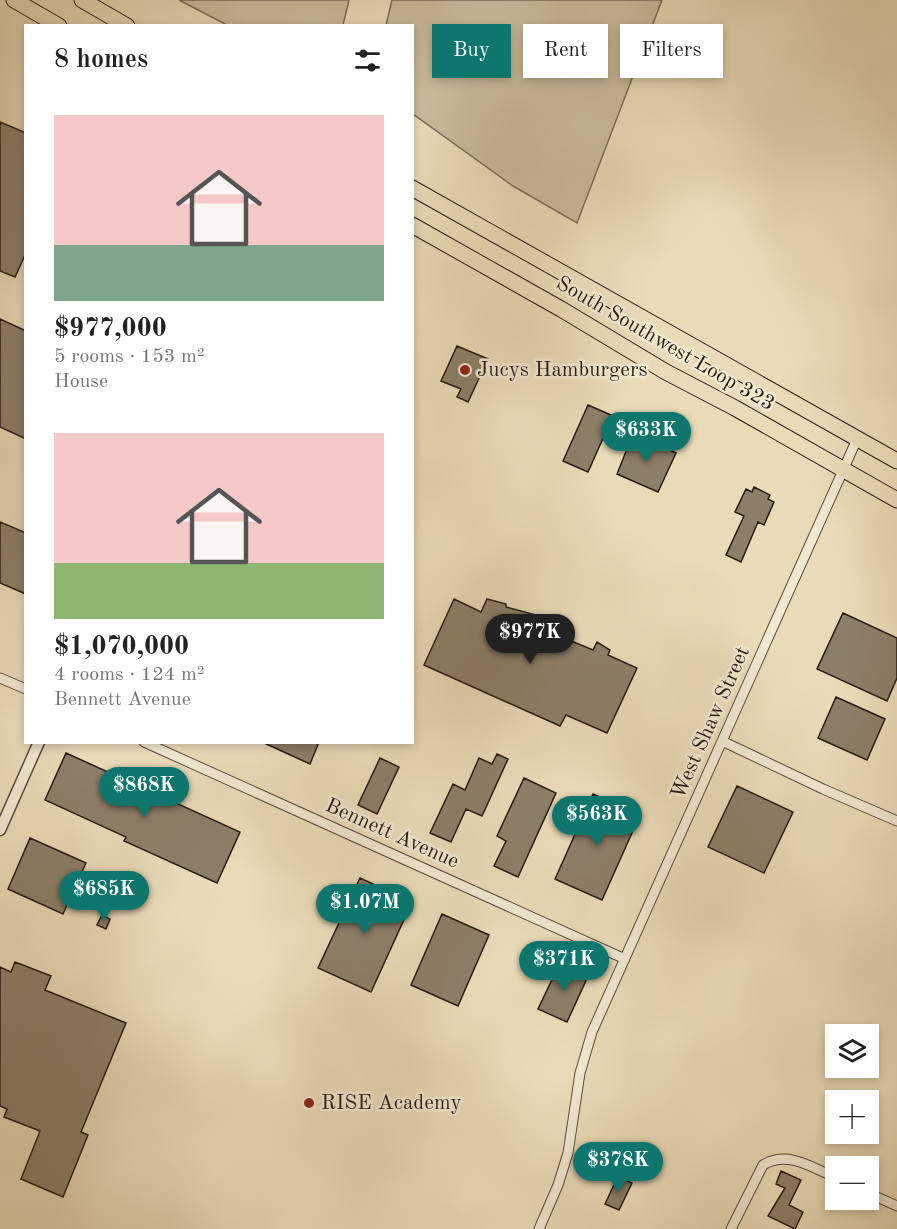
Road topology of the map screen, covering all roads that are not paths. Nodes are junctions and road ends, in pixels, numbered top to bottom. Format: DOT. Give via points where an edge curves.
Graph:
graph roads {
  1 [pos="14,0"];
  2 [pos="82,0"];
  3 [pos="56,24"];
  4 [pos="124,24"];
  5 [pos="414,189"];
  6 [pos="414,226"];
  7 [pos="857,439"];
  8 [pos="897,461"];
  9 [pos="844,469"];
  10 [pos="897,500"];
  11 [pos="0,678"];
  12 [pos="24,688"];
  13 [pos="723,741"];
  14 [pos="38,744"];
  15 [pos="148,744"];
  16 [pos="897,821"];
  17 [pos="0,830"];
  18 [pos="625,959"];
  19 [pos="825,1173"];
  20 [pos="879,1198"];
  21 [pos="897,1206"];
  22 [pos="539,1229"];
  23 [pos="731,1229"];
  1 -- 3 [label="highway"];
  2 -- 4 [label="highway"];
  5 -- 7 [label="highway, South Southwest Loop 323"];
  6 -- 9 [label="highway, South Southwest Loop 323" via="666,372"];
  7 -- 8 [label="highway, South Southwest Loop 323"];
  7 -- 9 [label="street, West Shaw Street"];
  9 -- 10 [label="highway, South Southwest Loop 323"];
  9 -- 13 [label="street, West Shaw Street"];
  11 -- 12 [label="street"];
  13 -- 16 [label="street"];
  13 -- 18 [label="street, West Shaw Street"];
  14 -- 17 [label="street"];
  15 -- 18 [label="street, Bennett Avenue"];
  18 -- 22 [label="street, West Shaw Street" via="592,1032 579,1080 568,1152"];
  19 -- 23 [label="street" via="790,1158 769,1161 763,1165"];
  20 -- 21 [label="street"];
}
